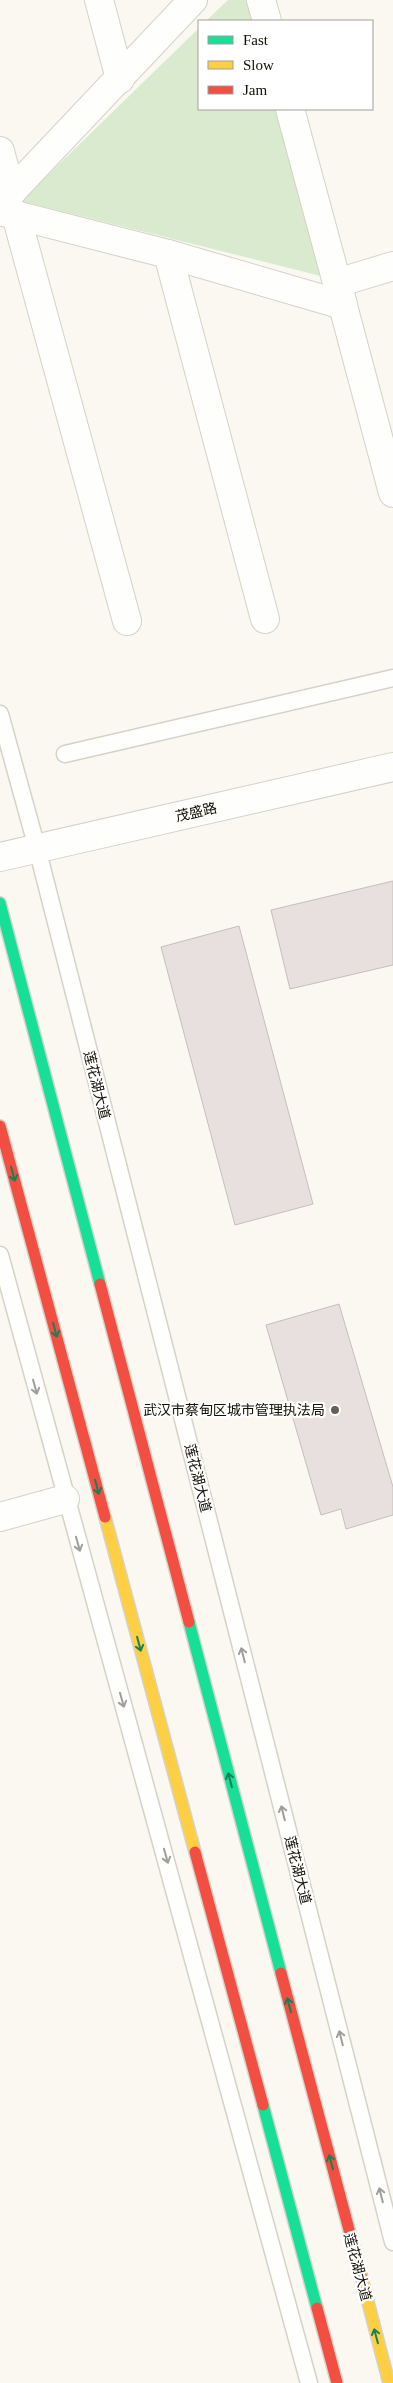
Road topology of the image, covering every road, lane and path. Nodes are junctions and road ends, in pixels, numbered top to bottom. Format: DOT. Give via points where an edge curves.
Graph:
graph roads {
  1 [pos="99,0"];
  2 [pos="193,0"];
  3 [pos="261,0"];
  4 [pos="267,20"];
  5 [pos="120,78"];
  6 [pos="290,110"];
  7 [pos="0,151"];
  8 [pos="7,206"];
  9 [pos="168,254"];
  10 [pos="393,266"];
  11 [pos="340,294"];
  12 [pos="393,493"];
  13 [pos="265,619"];
  14 [pos="127,621"];
  15 [pos="393,678"];
  16 [pos="0,714"];
  17 [pos="65,754"];
  18 [pos="393,767"];
  19 [pos="37,848"];
  20 [pos="0,857"];
  21 [pos="0,903"];
  22 [pos="0,1126"];
  23 [pos="0,1255"];
  24 [pos="65,1499"];
  25 [pos="0,1517"];
  26 [pos="393,2242"];
  27 [pos="309,2383"];
  28 [pos="337,2383"];
  29 [pos="389,2383"];
  1 -- 5 [label="street"];
  2 -- 5 [label="street"];
  3 -- 4 [label="street"];
  5 -- 8 [label="street"];
  6 -- 11 [label="street"];
  7 -- 8 [label="street"];
  8 -- 9 [label="street"];
  8 -- 14 [label="street"];
  9 -- 11 [label="street"];
  9 -- 13 [label="street"];
  10 -- 11 [label="street"];
  11 -- 12 [label="street"];
  15 -- 17 [label="lane"];
  16 -- 19 [label="lane, 莲花湖大道"];
  18 -- 19 [label="street, 茂盛路"];
  19 -- 20 [label="street, 茂盛路"];
  26 -- 19 [label="lane, 莲花湖大道, one-way"];
  29 -- 21 [label="street, 莲花湖大道, one-way"];
  22 -- 28 [label="street, one-way"];
  23 -- 24 [label="lane, one-way"];
  24 -- 25 [label="street"];
  24 -- 27 [label="lane, one-way" via="223,2060"];
}
